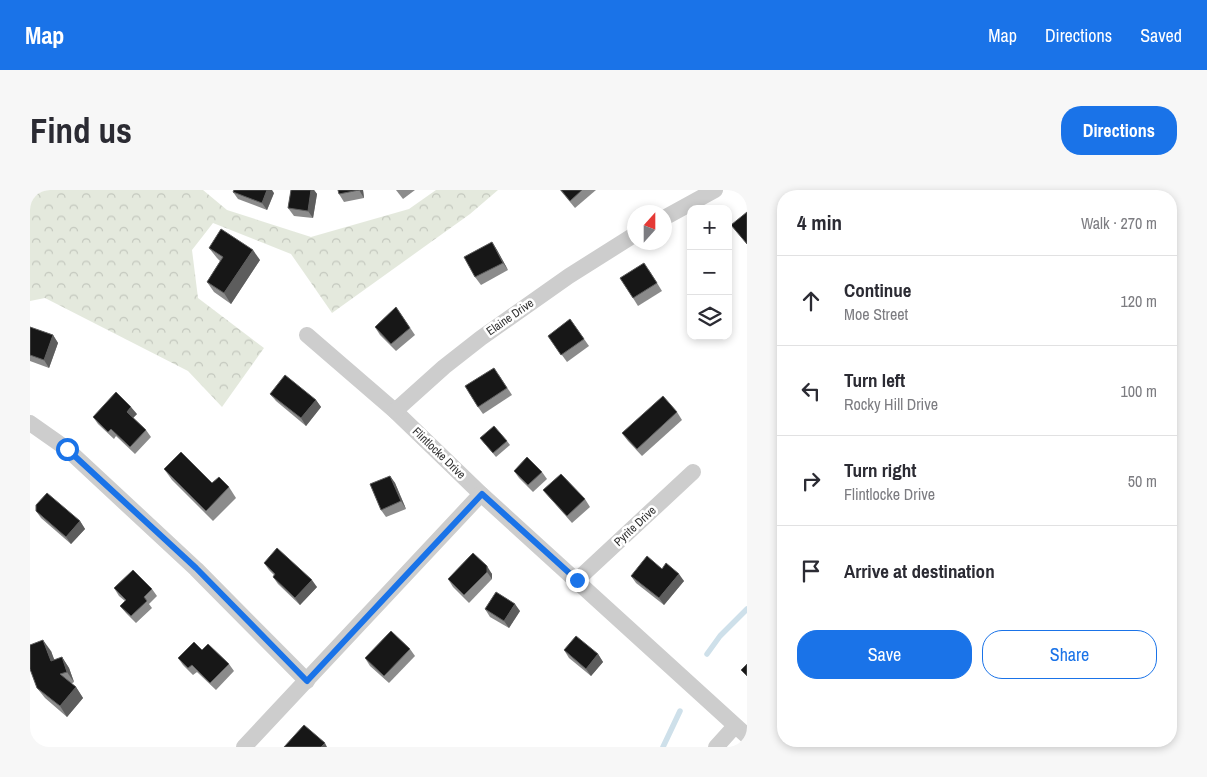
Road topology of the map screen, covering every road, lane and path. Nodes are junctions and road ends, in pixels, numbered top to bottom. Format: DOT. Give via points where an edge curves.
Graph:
graph roads {
  1 [pos="714,190"];
  2 [pos="672,214"];
  3 [pos="627,239"];
  4 [pos="307,335"];
  5 [pos="395,411"];
  6 [pos="30,423"];
  7 [pos="693,472"];
  8 [pos="482,494"];
  9 [pos="577,580"];
  10 [pos="307,681"];
  11 [pos="741,731"];
  12 [pos="244,747"];
  13 [pos="716,747"];
  1 -- 2 [label="street"];
  3 -- 5 [label="street, Elaine Drive" via="481,338 444,366"];
  4 -- 5 [label="street, Flintlocke Drive"];
  5 -- 8 [label="street, Flintlocke Drive"];
  6 -- 10 [label="street" via="67,449 196,568"];
  7 -- 9 [label="street, Pyrite Drive"];
  8 -- 9 [label="street, Flintlocke Drive"];
  8 -- 10 [label="street"];
  9 -- 11 [label="street, Flintlocke Drive"];
  10 -- 12 [label="street"];
  11 -- 13 [label="street"];
}
